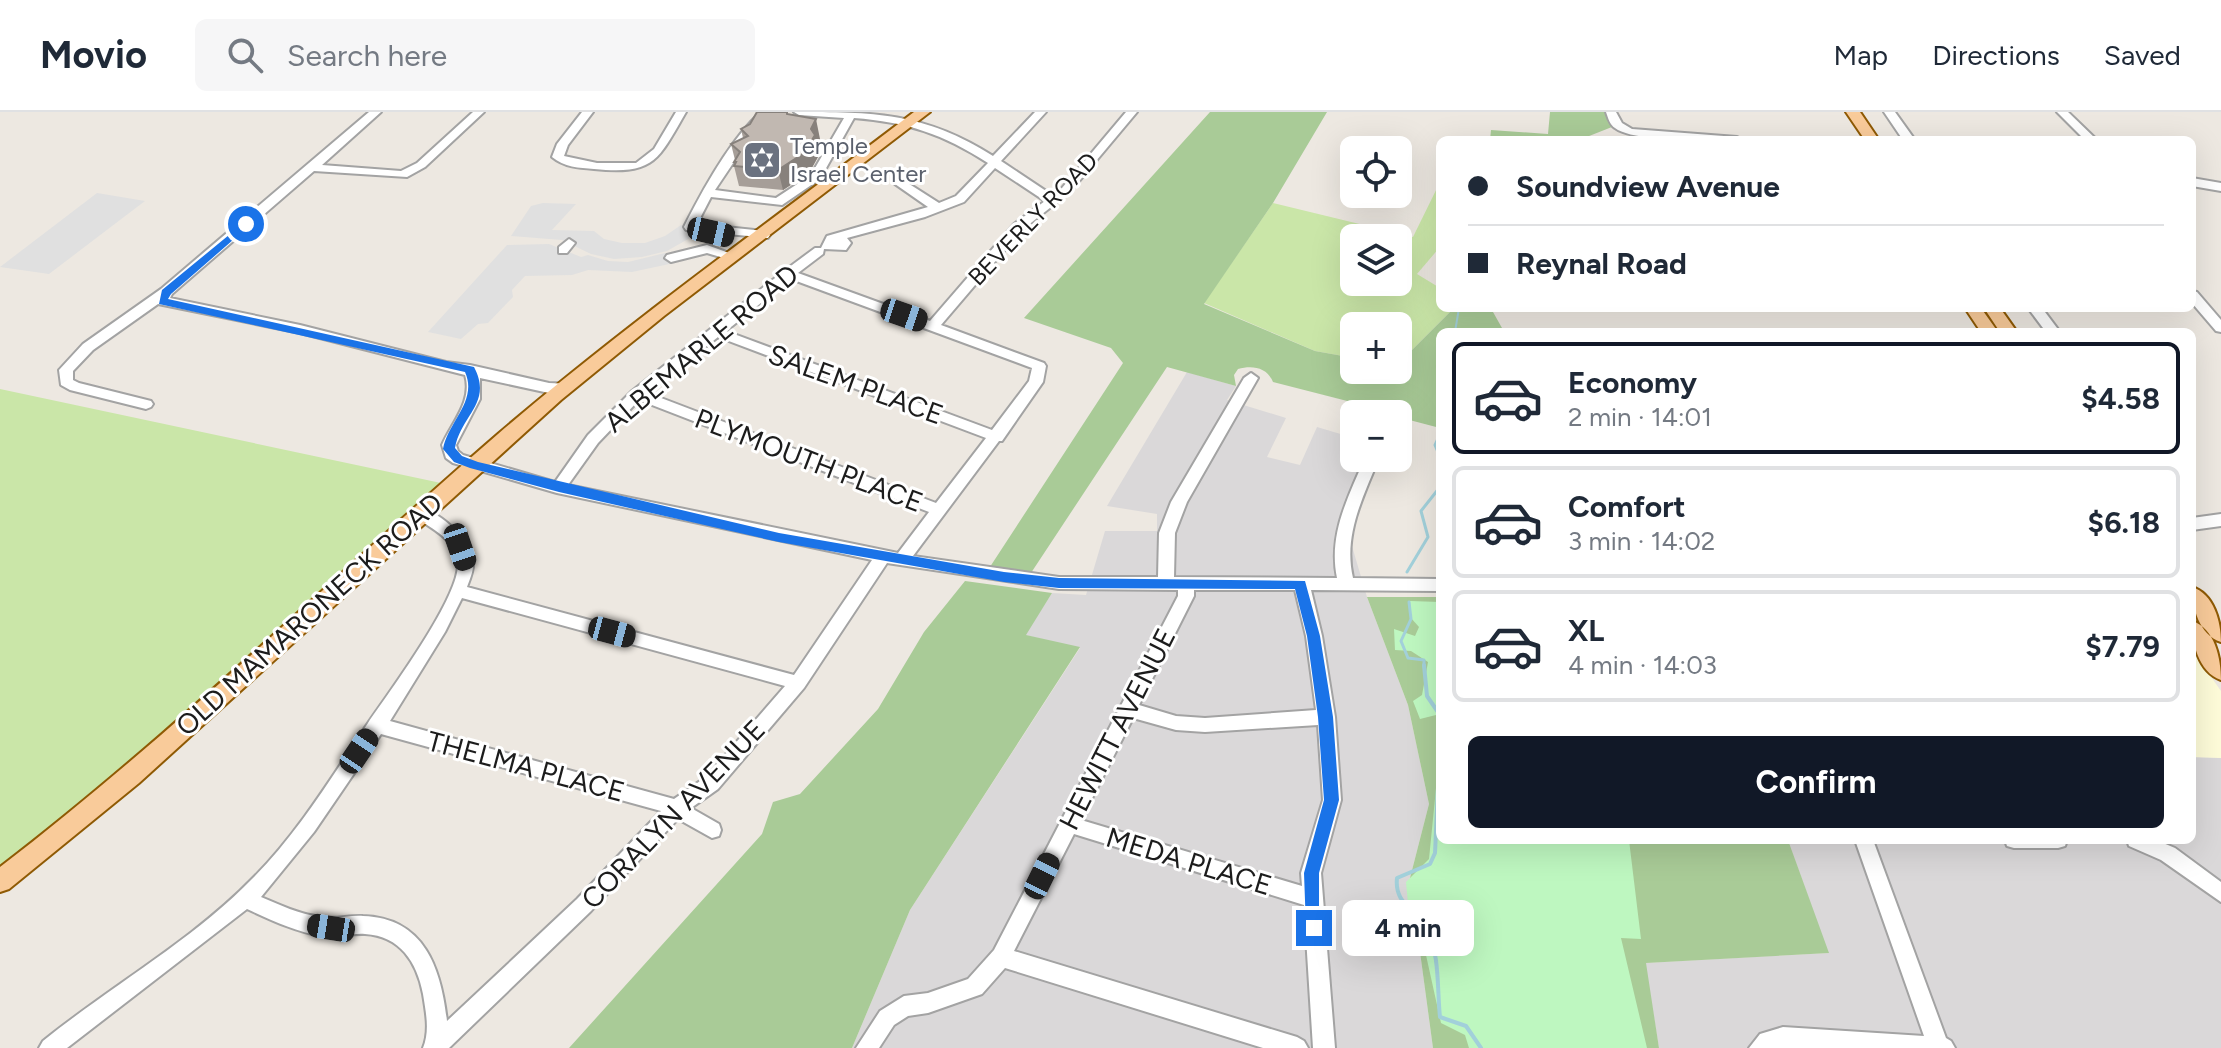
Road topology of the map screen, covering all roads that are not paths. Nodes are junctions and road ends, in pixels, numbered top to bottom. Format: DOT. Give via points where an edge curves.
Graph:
graph roads {
  1 [pos="376,112"];
  2 [pos="479,112"];
  3 [pos="588,112"];
  4 [pos="681,112"];
  5 [pos="768,112"];
  6 [pos="799,112"];
  7 [pos="1041,112"];
  8 [pos="1132,112"];
  9 [pos="1611,112"];
  10 [pos="1839,112"];
  11 [pos="1853,112"];
  12 [pos="1889,112"];
  13 [pos="2062,112"];
  14 [pos="850,116"];
  15 [pos="916,117"];
  16 [pos="754,124"];
  17 [pos="779,125"];
  18 [pos="824,132"];
  19 [pos="839,134"];
  20 [pos="1684,136"];
  21 [pos="1854,136"];
  22 [pos="1869,136"];
  23 [pos="1906,136"];
  24 [pos="2087,136"];
  25 [pos="993,164"];
  26 [pos="310,167"];
  27 [pos="899,182"];
  28 [pos="2196,183"];
  29 [pos="2221,187"];
  30 [pos="707,193"];
  31 [pos="1052,200"];
  32 [pos="938,208"];
  33 [pos="758,238"];
  34 [pos="839,238"];
  35 [pos="819,251"];
  36 [pos="734,257"];
  37 [pos="671,258"];
  38 [pos="788,274"];
  39 [pos="166,292"];
  40 [pos="2196,300"];
  41 [pos="933,326"];
  42 [pos="2221,328"];
  43 [pos="716,332"];
  44 [pos="470,369"];
  45 [pos="1251,378"];
  46 [pos="567,387"];
  47 [pos="637,394"];
  48 [pos="146,404"];
  49 [pos="997,437"];
  50 [pos="475,465"];
  51 [pos="1367,472"];
  52 [pos="559,487"];
  53 [pos="936,509"];
  54 [pos="421,514"];
  55 [pos="2221,520"];
  56 [pos="2196,521"];
  57 [pos="893,557"];
  58 [pos="1301,584"];
  59 [pos="1346,584"];
  60 [pos="1166,585"];
  61 [pos="1186,585"];
  62 [pos="1436,585"];
  63 [pos="459,591"];
  64 [pos="2196,600"];
  65 [pos="2221,634"];
  66 [pos="2196,635"];
  67 [pos="2221,671"];
  68 [pos="798,683"];
  69 [pos="1128,709"];
  70 [pos="1326,717"];
  71 [pos="376,725"];
  72 [pos="676,808"];
  73 [pos="1067,824"];
  74 [pos="712,830"];
  75 [pos="1865,844"];
  76 [pos="2145,844"];
  77 [pos="0,881"];
  78 [pos="2221,893"];
  79 [pos="243,898"];
  80 [pos="1311,898"];
  81 [pos="1001,957"];
  82 [pos="871,1041"];
  83 [pos="436,1046"];
  84 [pos="50,1048"];
  85 [pos="1297,1048"];
  86 [pos="1324,1048"];
  87 [pos="1760,1048"];
  88 [pos="1940,1048"];
  1 -- 26 [label="street"];
  2 -- 26 [label="street" via="403,175"];
  3 -- 4 [label="street" via="558,157 621,167 639,166 654,156"];
  5 -- 16 [label="street"];
  6 -- 14 [label="street"];
  7 -- 25 [label="street"];
  8 -- 31 [label="street, BEVERLY ROAD" via="1084,171"];
  9 -- 20 [label="street" via="1617,125 1630,132"];
  10 -- 21 [label="main road"];
  11 -- 22 [label="main road"];
  12 -- 23 [label="street"];
  13 -- 24 [label="street"];
  14 -- 15 [label="street"];
  14 -- 19 [label="street"];
  15 -- 25 [label="street"];
  15 -- 33 [label="main road, OLD MAMARONECK ROAD"];
  16 -- 17 [label="street"];
  16 -- 30 [label="street"];
  18 -- 19 [label="street"];
  19 -- 30 [label="street" via="816,177 778,202"];
  25 -- 31 [label="street"];
  25 -- 32 [label="street" via="969,192"];
  26 -- 39 [label="street"];
  27 -- 32 [label="street"];
  28 -- 29 [label="street"];
  30 -- 33 [label="street" via="690,227"];
  31 -- 41 [label="street, BEVERLY ROAD" via="1018,227"];
  32 -- 34 [label="street"];
  33 -- 36 [label="main road, OLD MAMARONECK ROAD"];
  35 -- 38 [label="street, ALBEMARLE ROAD"];
  36 -- 37 [label="street" via="707,249"];
  36 -- 46 [label="main road, OLD MAMARONECK ROAD"];
  38 -- 41 [label="street"];
  38 -- 43 [label="street, ALBEMARLE ROAD"];
  39 -- 44 [label="street" via="162,301"];
  39 -- 48 [label="street" via="88,347 66,370 66,382 75,387"];
  40 -- 42 [label="street"];
  41 -- 49 [label="street, CORALYN AVENUE" via="1039,366 1036,382"];
  43 -- 47 [label="street, ALBEMARLE ROAD"];
  43 -- 49 [label="street, SALEM PLACE"];
  44 -- 46 [label="street" via="549,388"];
  44 -- 50 [label="street" via="475,395 449,449"];
  45 -- 60 [label="street" via="1175,513 1167,533"];
  46 -- 50 [label="main road, OLD MAMARONECK ROAD"];
  47 -- 52 [label="street, ALBEMARLE ROAD" via="593,439"];
  47 -- 53 [label="street, PLYMOUTH PLACE"];
  49 -- 53 [label="street, CORALYN AVENUE"];
  50 -- 52 [label="street"];
  50 -- 54 [label="main road, OLD MAMARONECK ROAD"];
  51 -- 59 [label="street" via="1341,537"];
  52 -- 57 [label="street"];
  53 -- 57 [label="street, CORALYN AVENUE"];
  54 -- 63 [label="street" via="460,547 466,565"];
  54 -- 77 [label="main road, OLD MAMARONECK ROAD" via="83,817"];
  55 -- 56 [label="street"];
  57 -- 60 [label="street" via="1059,583"];
  57 -- 68 [label="street, CORALYN AVENUE"];
  58 -- 59 [label="street"];
  58 -- 61 [label="street"];
  58 -- 70 [label="street"];
  59 -- 62 [label="street"];
  60 -- 61 [label="street"];
  61 -- 69 [label="street, HEWITT AVENUE" via="1186,596"];
  63 -- 68 [label="street"];
  63 -- 71 [label="street"];
  64 -- 65 [label="main road"];
  66 -- 67 [label="main road"];
  68 -- 72 [label="street, CORALYN AVENUE" via="712,783"];
  69 -- 70 [label="street" via="1205,725"];
  69 -- 73 [label="street, HEWITT AVENUE"];
  70 -- 80 [label="street" via="1332,800 1311,873"];
  71 -- 72 [label="street, THELMA PLACE"];
  71 -- 79 [label="street" via="285,857"];
  72 -- 74 [label="street, THELMA PLACE"];
  72 -- 83 [label="street, CORALYN AVENUE" via="584,905"];
  73 -- 80 [label="street, MEDA PLACE"];
  73 -- 81 [label="street, HEWITT AVENUE"];
  75 -- 88 [label="street"];
  76 -- 78 [label="street" via="2168,854"];
  79 -- 83 [label="street" via="304,923 331,928 366,924 388,929 409,943 425,959 435,994"];
  79 -- 84 [label="street"];
  80 -- 86 [label="street"];
  81 -- 82 [label="street, HEWITT AVENUE" via="975,987 904,1006"];
  81 -- 85 [label="street"];
  87 -- 88 [label="street" via="1783,1037"];
}
